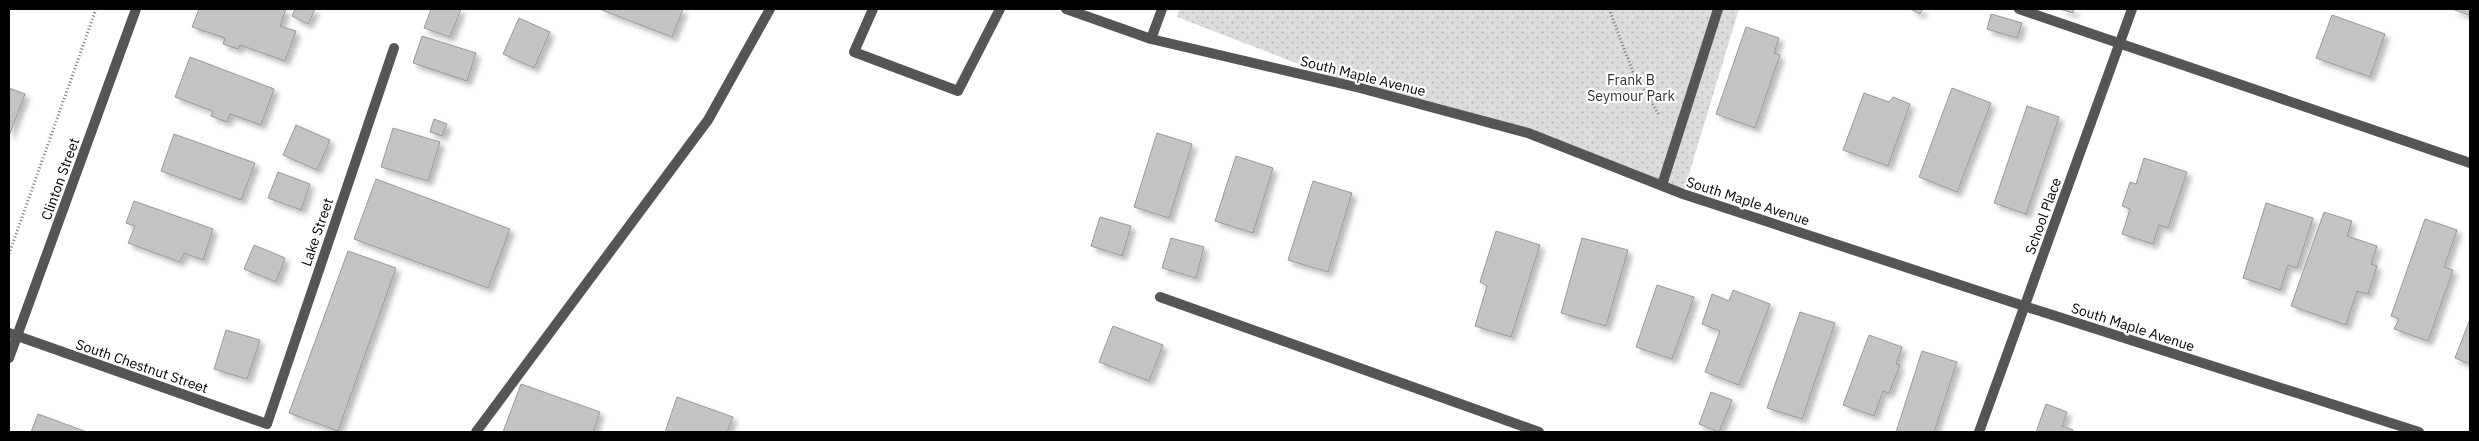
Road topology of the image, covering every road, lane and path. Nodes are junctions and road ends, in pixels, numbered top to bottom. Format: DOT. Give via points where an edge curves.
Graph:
graph roads {
  1 [pos="96,9"];
  2 [pos="136,9"];
  3 [pos="770,9"];
  4 [pos="872,9"];
  5 [pos="1000,9"];
  6 [pos="1066,9"];
  7 [pos="1162,9"];
  8 [pos="1609,9"];
  9 [pos="1718,9"];
  10 [pos="2019,9"];
  11 [pos="2132,9"];
  12 [pos="1151,39"];
  13 [pos="2120,43"];
  14 [pos="394,48"];
  15 [pos="1662,121"];
  16 [pos="2470,162"];
  17 [pos="1662,185"];
  18 [pos="9,254"];
  19 [pos="1160,297"];
  20 [pos="2024,306"];
  21 [pos="13,335"];
  22 [pos="9,358"];
  23 [pos="267,424"];
  24 [pos="476,432"];
  25 [pos="1539,432"];
  26 [pos="1979,432"];
  27 [pos="2419,432"];
  1 -- 18 [label="path"];
  2 -- 21 [label="street, Clinton Street"];
  3 -- 24 [label="street" via="708,120"];
  4 -- 5 [label="street" via="854,52 958,91"];
  6 -- 12 [label="street, South Maple Avenue"];
  7 -- 12 [label="street"];
  8 -- 15 [label="path" via="1630,66"];
  9 -- 17 [label="street"];
  10 -- 13 [label="street"];
  11 -- 13 [label="street, School Place"];
  12 -- 17 [label="street, South Maple Avenue" via="1360,88 1528,133"];
  13 -- 16 [label="street"];
  13 -- 20 [label="street, School Place"];
  14 -- 23 [label="street, Lake Street"];
  17 -- 20 [label="street, South Maple Avenue"];
  19 -- 25 [label="street"];
  20 -- 26 [label="street, School Place"];
  20 -- 27 [label="street, South Maple Avenue"];
  21 -- 22 [label="street, Clinton Street"];
  21 -- 23 [label="street, South Chestnut Street"];
}
